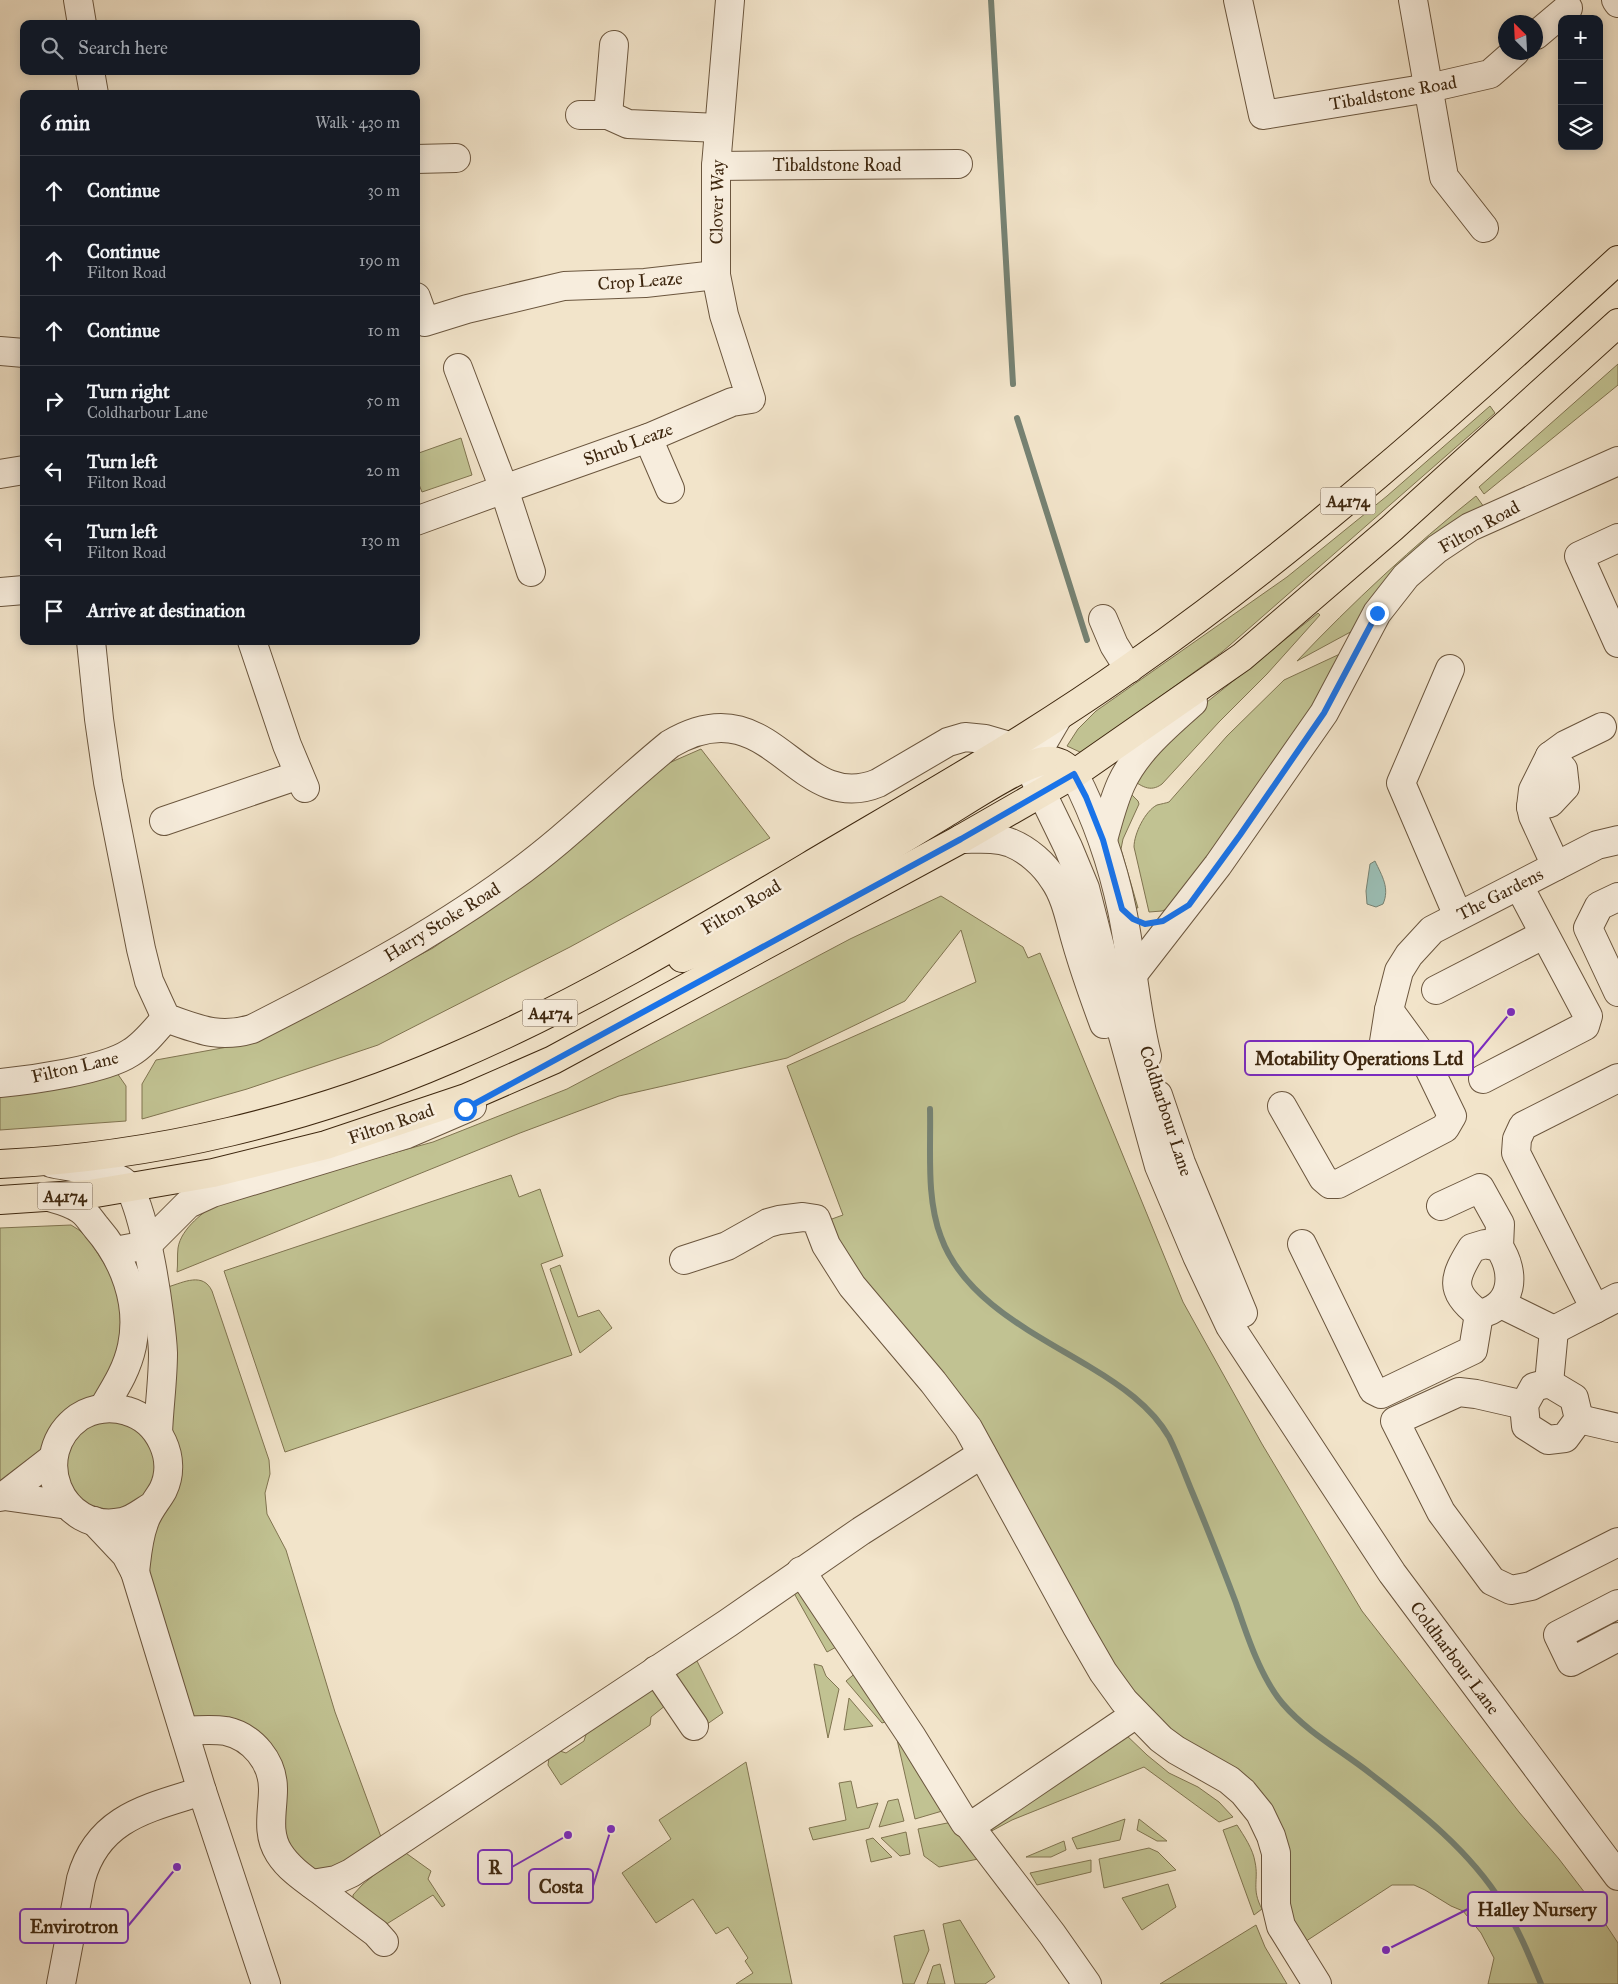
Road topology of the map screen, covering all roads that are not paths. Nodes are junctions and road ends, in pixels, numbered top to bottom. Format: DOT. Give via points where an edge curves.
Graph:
graph roads {
  1 [pos="78,0"];
  2 [pos="730,0"];
  3 [pos="1238,0"];
  4 [pos="1414,0"];
  5 [pos="1616,0"];
  6 [pos="1618,3"];
  7 [pos="1568,8"];
  8 [pos="81,20"];
  9 [pos="1543,30"];
  10 [pos="614,45"];
  11 [pos="1507,60"];
  12 [pos="91,75"];
  13 [pos="1429,88"];
  14 [pos="93,90"];
  15 [pos="580,114"];
  16 [pos="608,115"];
  17 [pos="719,128"];
  18 [pos="456,158"];
  19 [pos="420,159"];
  20 [pos="958,164"];
  21 [pos="716,166"];
  22 [pos="1484,228"];
  23 [pos="1618,260"];
  24 [pos="716,275"];
  25 [pos="420,310"];
  26 [pos="1618,323"];
  27 [pos="0,351"];
  28 [pos="20,353"];
  29 [pos="458,368"];
  30 [pos="751,399"];
  31 [pos="648,438"];
  32 [pos="1618,462"];
  33 [pos="20,471"];
  34 [pos="0,474"];
  35 [pos="504,489"];
  36 [pos="670,489"];
  37 [pos="420,520"];
  38 [pos="1618,538"];
  39 [pos="531,572"];
  40 [pos="20,590"];
  41 [pos="0,592"];
  42 [pos="1103,619"];
  43 [pos="1618,643"];
  44 [pos="91,645"];
  45 [pos="253,645"];
  46 [pos="1242,657"];
  47 [pos="1129,669"];
  48 [pos="1450,669"];
  49 [pos="1058,717"];
  50 [pos="1602,727"];
  51 [pos="1009,746"];
  52 [pos="1032,765"];
  53 [pos="1074,774"];
  54 [pos="1041,794"];
  55 [pos="164,821"];
  56 [pos="961,839"];
  57 [pos="1103,840"];
  58 [pos="1618,840"];
  59 [pos="1556,866"];
  60 [pos="1519,886"];
  61 [pos="1618,897"];
  62 [pos="1189,905"];
  63 [pos="1122,909"];
  64 [pos="1458,916"];
  65 [pos="1543,935"];
  66 [pos="1131,977"];
  67 [pos="603,986"];
  68 [pos="1436,990"];
  69 [pos="1618,992"];
  70 [pos="1389,1010"];
  71 [pos="166,1018"];
  72 [pos="1383,1048"];
  73 [pos="553,1060"];
  74 [pos="1618,1078"];
  75 [pos="1483,1079"];
  76 [pos="0,1083"];
  77 [pos="1282,1106"];
  78 [pos="44,1161"];
  79 [pos="0,1164"];
  80 [pos="1159,1166"];
  81 [pos="130,1188"];
  82 [pos="49,1197"];
  83 [pos="0,1200"];
  84 [pos="1441,1206"];
  85 [pos="1302,1244"];
  86 [pos="147,1245"];
  87 [pos="1498,1247"];
  88 [pos="115,1251"];
  89 [pos="684,1260"];
  90 [pos="1599,1298"];
  91 [pos="1490,1309"];
  92 [pos="1554,1330"];
  93 [pos="1549,1383"];
  94 [pos="1524,1405"];
  95 [pos="103,1408"];
  96 [pos="1579,1419"];
  97 [pos="1618,1428"];
  98 [pos="158,1433"];
  99 [pos="1301,1434"];
  100 [pos="982,1454"];
  101 [pos="53,1458"];
  102 [pos="2,1496"];
  103 [pos="68,1505"];
  104 [pos="152,1506"];
  105 [pos="94,1521"];
  106 [pos="1618,1542"];
  107 [pos="801,1571"];
  108 [pos="135,1572"];
  109 [pos="1618,1604"];
  110 [pos="1618,1637"];
  111 [pos="656,1670"];
  112 [pos="1136,1714"];
  113 [pos="694,1726"];
  114 [pos="184,1731"];
  115 [pos="202,1791"];
  116 [pos="968,1824"];
  117 [pos="1618,1876"];
  118 [pos="312,1884"];
  119 [pos="384,1942"];
  120 [pos="61,1984"];
  121 [pos="266,1984"];
  122 [pos="1087,1984"];
  123 [pos="1317,1984"];
  1 -- 8 [label="street"];
  2 -- 17 [label="street, Clover Way"];
  3 -- 13 [label="street, Tibaldstone Road" via="1263,115"];
  4 -- 13 [label="street"];
  5 -- 6 [label="street"];
  7 -- 9 [label="street"];
  10 -- 16 [label="street"];
  11 -- 13 [label="street, Tibaldstone Road" via="1490,74"];
  12 -- 14 [label="street"];
  13 -- 22 [label="street" via="1444,177"];
  15 -- 16 [label="street"];
  16 -- 17 [label="street" via="628,124"];
  17 -- 21 [label="street, Clover Way"];
  18 -- 19 [label="street"];
  20 -- 21 [label="street, Tibaldstone Road"];
  21 -- 24 [label="street, Clover Way"];
  23 -- 47 [label="main road, A4174" via="1354,496 1221,602"];
  24 -- 25 [label="street, Crop Leaze" via="645,284 564,286 467,309"];
  24 -- 30 [label="street, Clover Way" via="724,315"];
  26 -- 46 [label="main road, A4174" via="1392,528"];
  27 -- 28 [label="street"];
  29 -- 35 [label="street"];
  30 -- 31 [label="street, Shrub Leaze" via="732,402"];
  31 -- 35 [label="street, Shrub Leaze"];
  31 -- 36 [label="street"];
  32 -- 62 [label="street, Filton Road" via="1470,527 1437,549 1406,576 1377,613 1324,713"];
  33 -- 34 [label="street"];
  35 -- 37 [label="street, Shrub Leaze"];
  35 -- 39 [label="street"];
  38 -- 43 [label="street" via="1579,556"];
  40 -- 41 [label="street"];
  42 -- 47 [label="street"];
  44 -- 71 [label="street" via="108,782 139,939 149,981"];
  45 -- 55 [label="street" via="302,781"];
  46 -- 53 [label="main road, A4174"];
  46 -- 57 [label="street" via="1144,750 1121,783"];
  47 -- 49 [label="main road, A4174"];
  48 -- 64 [label="street" via="1401,783"];
  49 -- 51 [label="main road, A4174"];
  49 -- 52 [label="street"];
  50 -- 59 [label="street" via="1550,756 1563,770 1565,787 1550,804 1531,807"];
  51 -- 52 [label="street, Harry Stoke Road"];
  51 -- 67 [label="main road, Filton Road / A4174"];
  51 -- 71 [label="street, Harry Stoke Road" via="983,738 956,739 878,783 849,789 814,778 752,733 726,727 691,734 670,744 557,842 495,889 410,944 316,996 239,1033 213,1033"];
  52 -- 53 [label="main road" via="1042,761 1059,762"];
  52 -- 54 [label="street, Coldharbour Lane"];
  52 -- 67 [label="main road" via="769,917 701,952"];
  53 -- 54 [label="main road, A4174"];
  53 -- 57 [label="street, Coldharbour Lane"];
  54 -- 56 [label="main road, Filton Road / A4174"];
  54 -- 80 [label="street, Coldharbour Lane" via="1085,888"];
  56 -- 73 [label="main road, Filton Road / A4174"];
  56 -- 80 [label="street" via="988,839 1011,844 1045,866 1055,881 1103,1024"];
  57 -- 63 [label="street, Coldharbour Lane"];
  58 -- 59 [label="street, The Gardens" via="1597,845"];
  59 -- 60 [label="street, The Gardens"];
  60 -- 64 [label="street, The Gardens"];
  60 -- 65 [label="street"];
  61 -- 69 [label="street" via="1599,906 1588,928"];
  62 -- 63 [label="street, Filton Road" via="1163,921 1151,924 1139,922"];
  62 -- 66 [label="street, Filton Road"];
  63 -- 66 [label="street, Coldharbour Lane"];
  64 -- 70 [label="street, The Gardens" via="1432,930 1409,955 1399,971"];
  65 -- 68 [label="street"];
  65 -- 75 [label="street" via="1588,1016 1586,1026"];
  66 -- 99 [label="street, Coldharbour Lane" via="1142,1037 1170,1131 1241,1308"];
  67 -- 78 [label="main road, Filton Road / A4174" via="451,1059 375,1089 271,1121 193,1140"];
  70 -- 72 [label="street"];
  70 -- 77 [label="street" via="1424,1058 1452,1116 1445,1128 1338,1184 1330,1184 1323,1178"];
  71 -- 76 [label="street, Filton Lane" via="142,1044 121,1058 71,1072"];
  73 -- 81 [label="main road, Filton Road / A4174" via="466,1098 326,1145 222,1171"];
  73 -- 86 [label="street" via="487,1099 407,1134 200,1198 178,1212"];
  74 -- 90 [label="street" via="1523,1126 1517,1139 1516,1153"];
  78 -- 79 [label="main road, Filton Road / A4174"];
  78 -- 81 [label="street" via="105,1174 120,1179"];
  80 -- 99 [label="street, Coldharbour Lane" via="1230,1326"];
  81 -- 82 [label="main road, Filton Road / A4174"];
  81 -- 86 [label="street"];
  82 -- 83 [label="main road, Filton Road / A4174"];
  82 -- 88 [label="street" via="82,1210"];
  84 -- 87 [label="street" via="1480,1188 1500,1224"];
  85 -- 91 [label="street" via="1372,1390 1381,1394 1473,1350"];
  86 -- 88 [label="street"];
  86 -- 98 [label="street" via="162,1334"];
  87 -- 91 [label="street" via="1507,1259 1509,1288"];
  87 -- 91 [label="street" via="1485,1244 1472,1248 1459,1269 1456,1284 1464,1303"];
  88 -- 95 [label="street" via="131,1292 134,1328 124,1373"];
  89 -- 100 [label="street" via="732,1244 774,1221 816,1219 826,1245 847,1279 944,1396 968,1428"];
  90 -- 92 [label="street"];
  91 -- 92 [label="street"];
  92 -- 93 [label="street"];
  93 -- 94 [label="street" via="1534,1387"];
  93 -- 96 [label="street" via="1574,1398"];
  94 -- 96 [label="street" via="1526,1426 1548,1440 1564,1438"];
  94 -- 106 [label="street" via="1459,1392 1395,1421 1441,1512 1492,1581 1511,1590 1530,1586"];
  95 -- 98 [label="street" via="119,1408 134,1413 148,1421"];
  95 -- 101 [label="street" via="69,1424 58,1440"];
  96 -- 97 [label="street"];
  98 -- 104 [label="street" via="166,1451 168,1471 163,1490"];
  99 -- 117 [label="street, Coldharbour Lane" via="1392,1573"];
  100 -- 107 [label="street"];
  100 -- 112 [label="street" via="1103,1672"];
  101 -- 102 [label="street"];
  101 -- 103 [label="street" via="55,1483"];
  102 -- 103 [label="street"];
  103 -- 105 [label="street"];
  104 -- 105 [label="street" via="122,1522"];
  104 -- 108 [label="street" via="140,1536"];
  105 -- 108 [label="street" via="126,1555"];
  107 -- 111 [label="street"];
  107 -- 116 [label="street"];
  108 -- 114 [label="street"];
  109 -- 110 [label="street" via="1558,1635 1571,1662"];
  111 -- 113 [label="street"];
  111 -- 118 [label="street" via="351,1874"];
  112 -- 116 [label="street" via="974,1824"];
  112 -- 123 [label="street" via="1168,1745 1236,1786 1260,1813 1276,1853 1276,1905 1281,1926"];
  114 -- 115 [label="street"];
  114 -- 118 [label="street" via="227,1732 244,1738 258,1750 268,1764 272,1781 274,1843 283,1859"];
  115 -- 120 [label="street" via="132,1815 111,1829 96,1845 81,1878"];
  115 -- 121 [label="street"];
  116 -- 122 [label="street"];
  118 -- 119 [label="street"];
}
